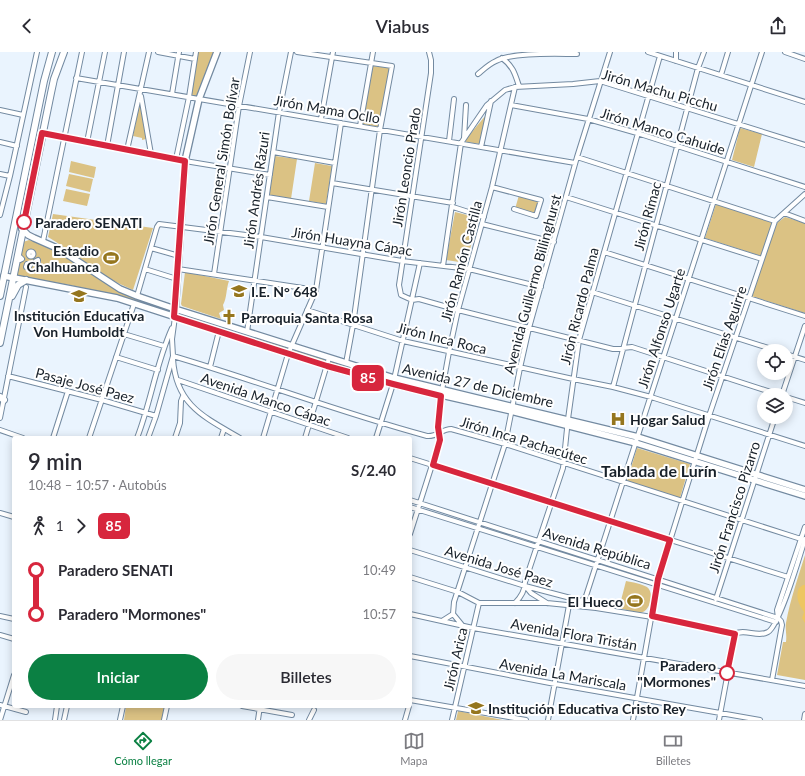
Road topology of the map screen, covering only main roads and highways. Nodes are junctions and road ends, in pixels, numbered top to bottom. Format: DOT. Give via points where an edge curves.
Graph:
graph roads {
  1 [pos="52,52"];
  2 [pos="64,52"];
  3 [pos="28,154"];
  4 [pos="38,156"];
  5 [pos="26,280"];
  6 [pos="0,296"];
  7 [pos="8,305"];
  8 [pos="0,343"];
  1 -- 3 [label="main road"];
  2 -- 4 [label="main road" via="54,79"];
  3 -- 4 [label="main road" via="34,152"];
  3 -- 6 [label="main road"];
  4 -- 7 [label="main road"];
  5 -- 7 [label="main road" via="18,285"];
  7 -- 8 [label="main road"];
}
